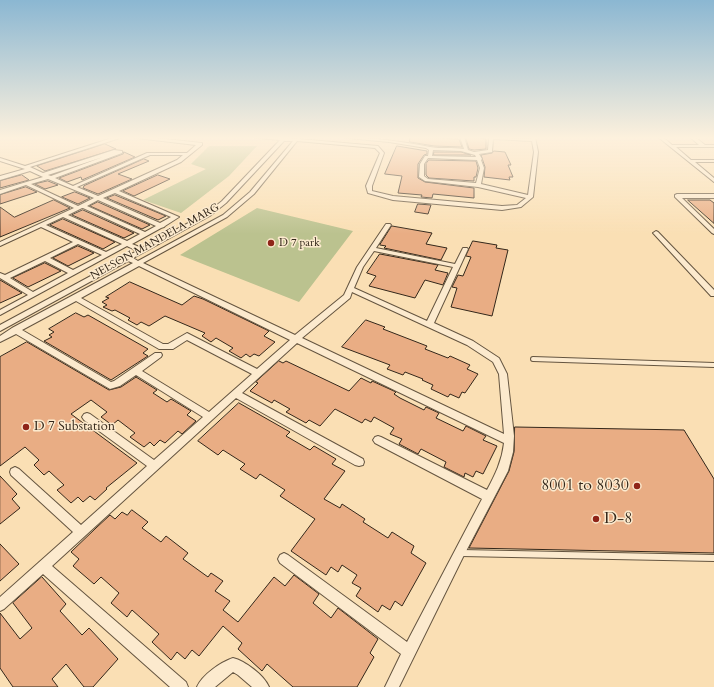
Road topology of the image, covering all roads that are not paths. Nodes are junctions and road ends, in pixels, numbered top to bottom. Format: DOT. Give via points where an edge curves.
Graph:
graph roads {
  1 [pos="25,169"];
  2 [pos="30,169"];
  3 [pos="67,169"];
  4 [pos="70,169"];
  5 [pos="115,169"];
  6 [pos="159,169"];
  7 [pos="254,169"];
  8 [pos="272,169"];
  9 [pos="377,169"];
  10 [pos="421,169"];
  11 [pos="482,169"];
  12 [pos="534,169"];
  13 [pos="700,169"];
  14 [pos="46,177"];
  15 [pos="0,178"];
  16 [pos="714,180"];
  17 [pos="28,184"];
  18 [pos="478,185"];
  19 [pos="74,187"];
  20 [pos="115,191"];
  21 [pos="0,192"];
  22 [pos="714,196"];
  23 [pos="530,197"];
  24 [pos="100,198"];
  25 [pos="81,207"];
  26 [pos="64,215"];
  27 [pos="41,225"];
  28 [pos="388,225"];
  29 [pos="162,226"];
  30 [pos="714,232"];
  31 [pos="656,233"];
  32 [pos="145,234"];
  33 [pos="78,242"];
  34 [pos="0,244"];
  35 [pos="128,244"];
  36 [pos="371,249"];
  37 [pos="464,249"];
  38 [pos="141,250"];
  39 [pos="107,255"];
  40 [pos="44,258"];
  41 [pos="127,258"];
  42 [pos="137,263"];
  43 [pos="456,266"];
  44 [pos="73,273"];
  45 [pos="2,276"];
  46 [pos="351,289"];
  47 [pos="714,294"];
  48 [pos="33,295"];
  49 [pos="76,297"];
  50 [pos="0,314"];
  51 [pos="429,325"];
  52 [pos="1,326"];
  53 [pos="15,330"];
  54 [pos="297,338"];
  55 [pos="0,339"];
  56 [pos="158,355"];
  57 [pos="533,359"];
  58 [pos="714,365"];
  59 [pos="136,371"];
  60 [pos="258,373"];
  61 [pos="235,393"];
  62 [pos="87,417"];
  63 [pos="210,417"];
  64 [pos="378,440"];
  65 [pos="509,441"];
  66 [pos="358,462"];
  67 [pos="155,466"];
  68 [pos="15,472"];
  69 [pos="489,497"];
  70 [pos="81,532"];
  71 [pos="459,553"];
  72 [pos="714,558"];
  73 [pos="284,559"];
  74 [pos="43,566"];
  75 [pos="0,605"];
  76 [pos="409,652"];
  77 [pos="181,687"];
  78 [pos="204,687"];
  79 [pos="262,687"];
  80 [pos="392,687"];
  1 -- 15 [label="street"];
  2 -- 14 [label="street"];
  3 -- 14 [label="street"];
  4 -- 14 [label="street"];
  5 -- 19 [label="street"];
  6 -- 20 [label="street"];
  7 -- 38 [label="street, NELSON MANDELA MARG" via="217,208"];
  8 -- 42 [label="street, NELSON MANDELA MARG" via="252,193 232,211 204,229"];
  9 -- 23 [label="street" via="369,186 370,192 378,195 502,208 519,206"];
  10 -- 18 [label="street" via="422,179"];
  11 -- 18 [label="street"];
  12 -- 23 [label="street"];
  13 -- 16 [label="street"];
  14 -- 17 [label="street"];
  14 -- 19 [label="street"];
  17 -- 21 [label="street"];
  17 -- 25 [label="street"];
  18 -- 23 [label="street"];
  19 -- 24 [label="street"];
  20 -- 24 [label="street"];
  20 -- 29 [label="street" via="176,216"];
  22 -- 30 [label="street" via="677,196"];
  24 -- 25 [label="street"];
  24 -- 29 [label="street"];
  25 -- 26 [label="street"];
  25 -- 32 [label="street"];
  26 -- 27 [label="street"];
  26 -- 35 [label="street"];
  27 -- 33 [label="street"];
  27 -- 34 [label="street"];
  28 -- 36 [label="street"];
  29 -- 32 [label="street"];
  31 -- 47 [label="street"];
  32 -- 35 [label="street"];
  33 -- 39 [label="street"];
  33 -- 40 [label="street"];
  35 -- 38 [label="street"];
  35 -- 39 [label="street"];
  36 -- 43 [label="street"];
  36 -- 46 [label="street"];
  37 -- 43 [label="street"];
  38 -- 41 [label="street, NELSON MANDELA MARG"];
  39 -- 44 [label="street"];
  40 -- 44 [label="street"];
  40 -- 45 [label="street"];
  41 -- 42 [label="street"];
  41 -- 52 [label="street, NELSON MANDELA MARG"];
  42 -- 49 [label="street, NELSON MANDELA MARG"];
  42 -- 54 [label="street"];
  43 -- 51 [label="street"];
  44 -- 48 [label="street"];
  45 -- 48 [label="street"];
  46 -- 51 [label="street"];
  46 -- 54 [label="street" via="342,301"];
  48 -- 50 [label="street"];
  49 -- 53 [label="street, NELSON MANDELA MARG"];
  49 -- 60 [label="street" via="162,348 170,347 187,336"];
  51 -- 65 [label="street" via="470,343 496,360 502,374"];
  53 -- 55 [label="street, NELSON MANDELA MARG"];
  53 -- 59 [label="street" via="110,386 118,384"];
  54 -- 60 [label="street"];
  54 -- 65 [label="street"];
  56 -- 59 [label="street"];
  57 -- 58 [label="lane"];
  59 -- 63 [label="street"];
  60 -- 61 [label="street"];
  61 -- 63 [label="street"];
  61 -- 66 [label="street"];
  62 -- 67 [label="street"];
  63 -- 67 [label="street"];
  64 -- 69 [label="street"];
  65 -- 69 [label="street" via="504,468"];
  67 -- 70 [label="street"];
  68 -- 70 [label="street"];
  69 -- 71 [label="street"];
  70 -- 74 [label="street"];
  71 -- 72 [label="lane"];
  71 -- 76 [label="street"];
  73 -- 76 [label="street"];
  74 -- 75 [label="street"];
  74 -- 77 [label="street"];
  76 -- 80 [label="street"];
  78 -- 79 [label="street" via="225,666 236,664"];
}
